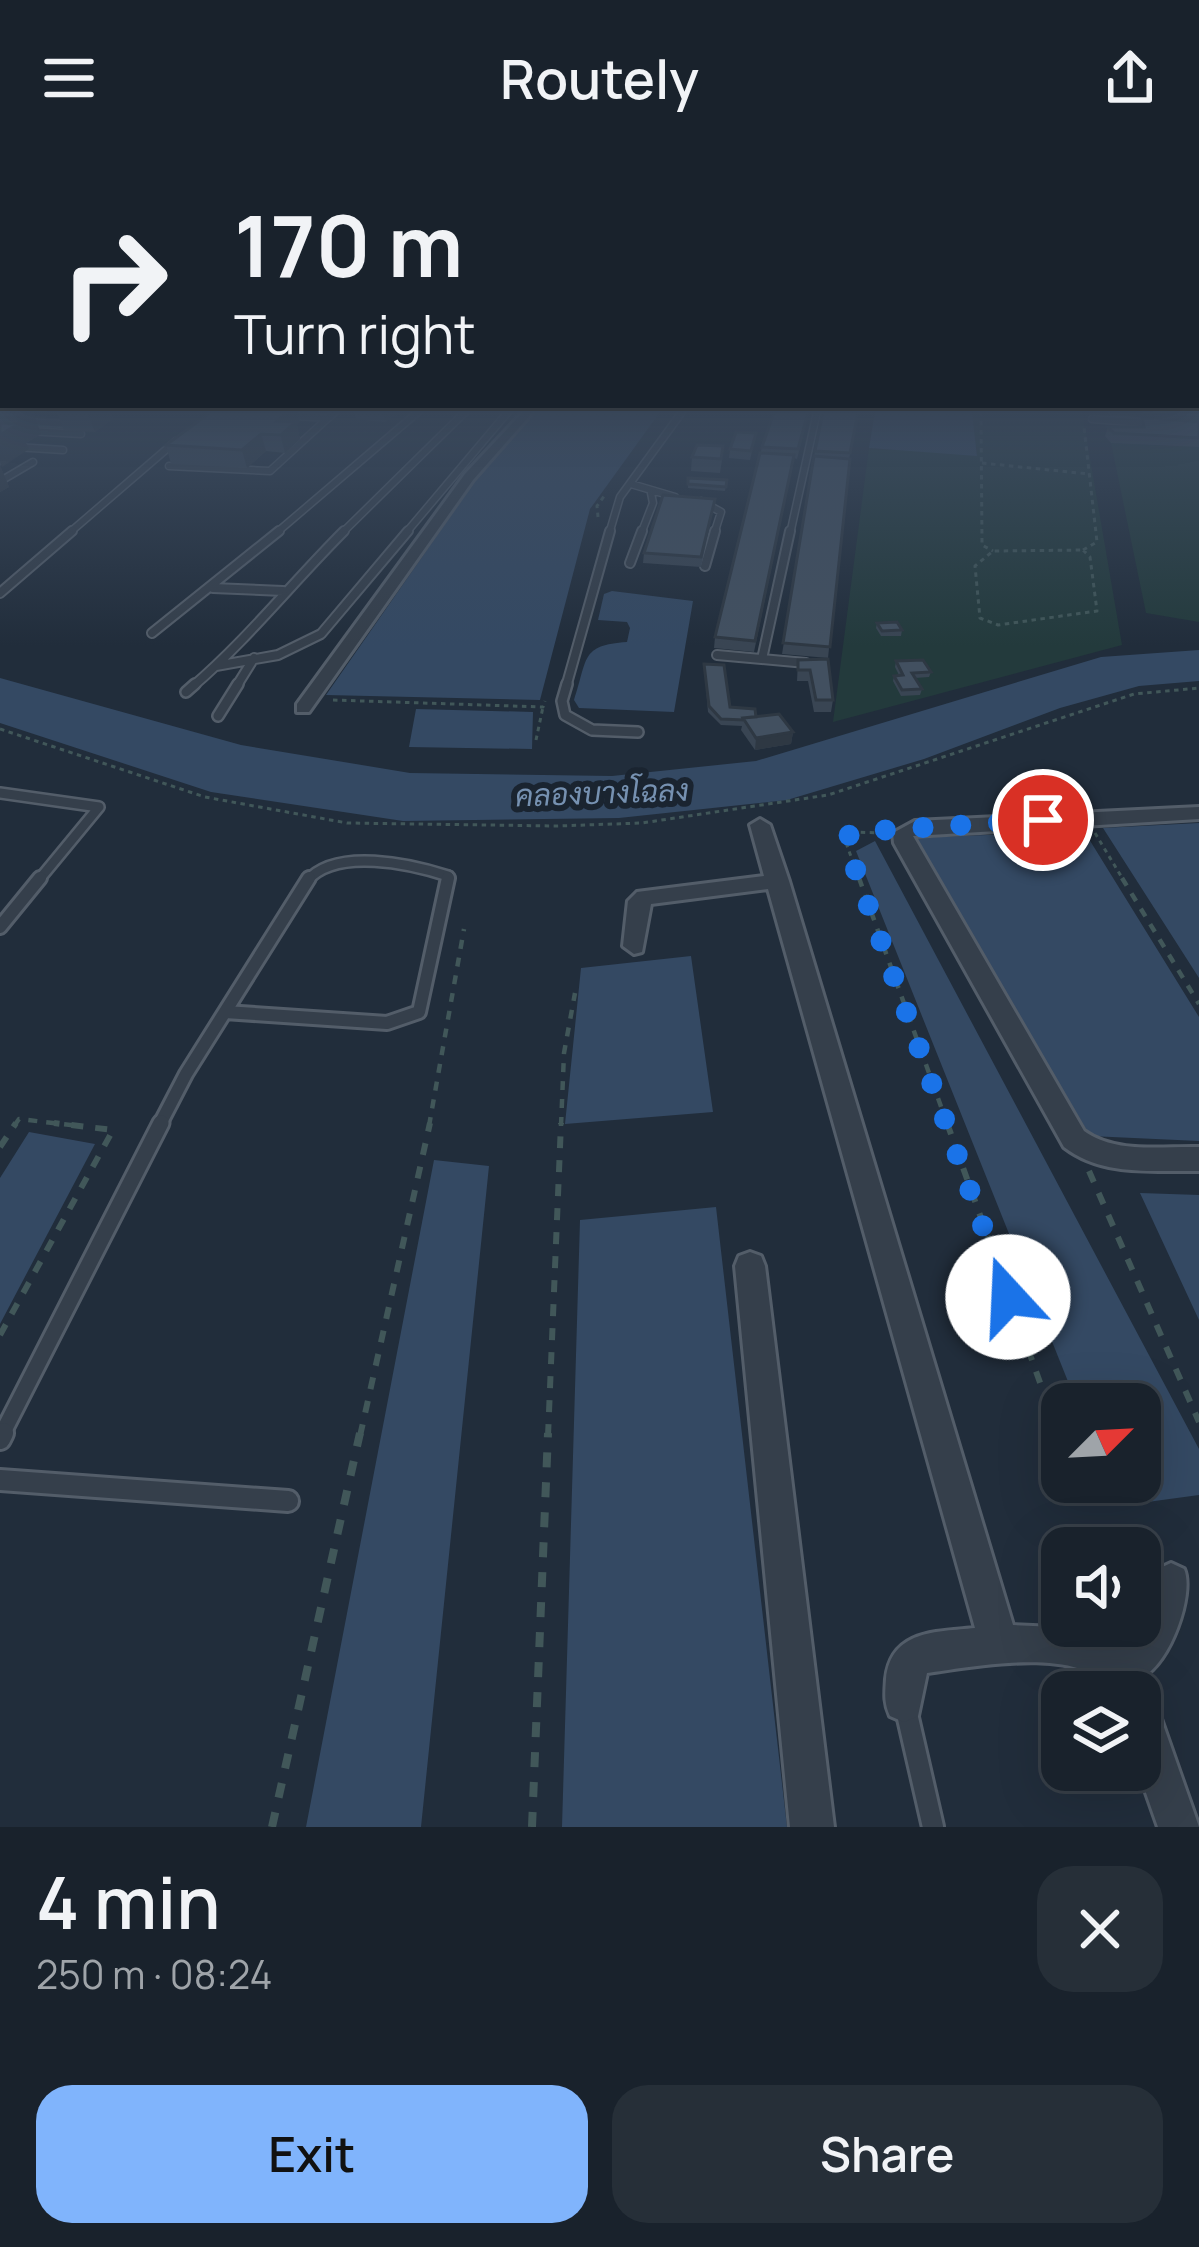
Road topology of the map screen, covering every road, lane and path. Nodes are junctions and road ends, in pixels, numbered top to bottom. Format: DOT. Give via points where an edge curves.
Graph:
graph roads {
  1 [pos="120,490"];
  2 [pos="327,490"];
  3 [pos="386,490"];
  4 [pos="442,490"];
  5 [pos="460,490"];
  6 [pos="608,490"];
  7 [pos="626,490"];
  8 [pos="644,490"];
  9 [pos="799,490"];
  10 [pos="982,490"];
  11 [pos="1091,490"];
  12 [pos="651,493"];
  13 [pos="598,518"];
  14 [pos="1083,550"];
  15 [pos="993,551"];
  16 [pos="630,563"];
  17 [pos="705,566"];
  18 [pos="212,588"];
  19 [pos="283,591"];
  20 [pos="0,592"];
  21 [pos="152,633"];
  22 [pos="717,655"];
  23 [pos="254,658"];
  24 [pos="762,659"];
  25 [pos="806,663"];
  26 [pos="216,666"];
  27 [pos="549,686"];
  28 [pos="1199,688"];
  29 [pos="186,692"];
  30 [pos="322,700"];
  31 [pos="543,707"];
  32 [pos="303,708"];
  33 [pos="218,716"];
  34 [pos="0,729"];
  35 [pos="638,732"];
  36 [pos="536,740"];
  37 [pos="0,793"];
  38 [pos="1199,813"];
  39 [pos="1086,818"];
  40 [pos="760,826"];
  41 [pos="903,833"];
  42 [pos="778,881"];
  43 [pos="0,927"];
  44 [pos="464,929"];
  45 [pos="634,946"];
  46 [pos="575,993"];
  47 [pos="1199,1004"];
  48 [pos="225,1012"];
  49 [pos="1074,1138"];
  50 [pos="0,1147"];
  51 [pos="1199,1159"];
  52 [pos="750,1266"];
  53 [pos="0,1335"];
  54 [pos="1041,1385"];
  55 [pos="1199,1422"];
  56 [pos="0,1438"];
  57 [pos="0,1480"];
  58 [pos="288,1501"];
  59 [pos="1172,1582"];
  60 [pos="1000,1643"];
  61 [pos="1114,1671"];
  62 [pos="1130,1671"];
  63 [pos="904,1702"];
  64 [pos="1161,1774"];
  65 [pos="272,1827"];
  66 [pos="532,1827"];
  67 [pos="812,1827"];
  68 [pos="933,1827"];
  69 [pos="1180,1827"];
  1 -- 20 [label="lane"];
  2 -- 18 [label="lane"];
  3 -- 19 [label="lane"];
  4 -- 23 [label="lane" via="321,634"];
  5 -- 32 [label="street"];
  6 -- 13 [label="path"];
  7 -- 35 [label="lane" via="562,700 579,726"];
  8 -- 12 [label="lane"];
  9 -- 24 [label="lane"];
  10 -- 15 [label="path" via="982,545"];
  11 -- 14 [label="path" via="1097,542"];
  12 -- 16 [label="lane"];
  12 -- 17 [label="lane" via="711,503 721,512"];
  14 -- 15 [label="path"];
  14 -- 15 [label="path" via="1097,611 998,625 980,619 975,566"];
  18 -- 19 [label="lane"];
  18 -- 21 [label="lane"];
  19 -- 26 [label="lane"];
  22 -- 24 [label="lane"];
  23 -- 26 [label="lane"];
  23 -- 33 [label="lane"];
  24 -- 25 [label="lane"];
  26 -- 29 [label="lane"];
  27 -- 31 [label="path"];
  28 -- 34 [label="path" via="1134,694 812,799 557,826 347,823 206,797"];
  30 -- 31 [label="path"];
  31 -- 36 [label="path"];
  37 -- 43 [label="lane" via="99,807"];
  38 -- 39 [label="street"];
  39 -- 41 [label="street"];
  39 -- 47 [label="path"];
  40 -- 42 [label="street"];
  41 -- 49 [label="street"];
  41 -- 54 [label="path" via="852,832 845,840"];
  42 -- 45 [label="street" via="645,897"];
  42 -- 60 [label="street"];
  44 -- 65 [label="path" via="423,1157"];
  46 -- 66 [label="path" via="564,1052"];
  48 -- 48 [label="lane" via="387,1023 419,1012 448,876 322,865"];
  48 -- 56 [label="lane"];
  49 -- 51 [label="street" via="1103,1154"];
  49 -- 55 [label="path"];
  50 -- 53 [label="path" via="19,1119 113,1130"];
  52 -- 67 [label="street"];
  57 -- 58 [label="lane"];
  59 -- 62 [label="street" via="1154,1636"];
  60 -- 61 [label="street" via="1090,1649"];
  60 -- 63 [label="street" via="917,1655"];
  63 -- 68 [label="lane"];
  64 -- 69 [label="street"];
}
